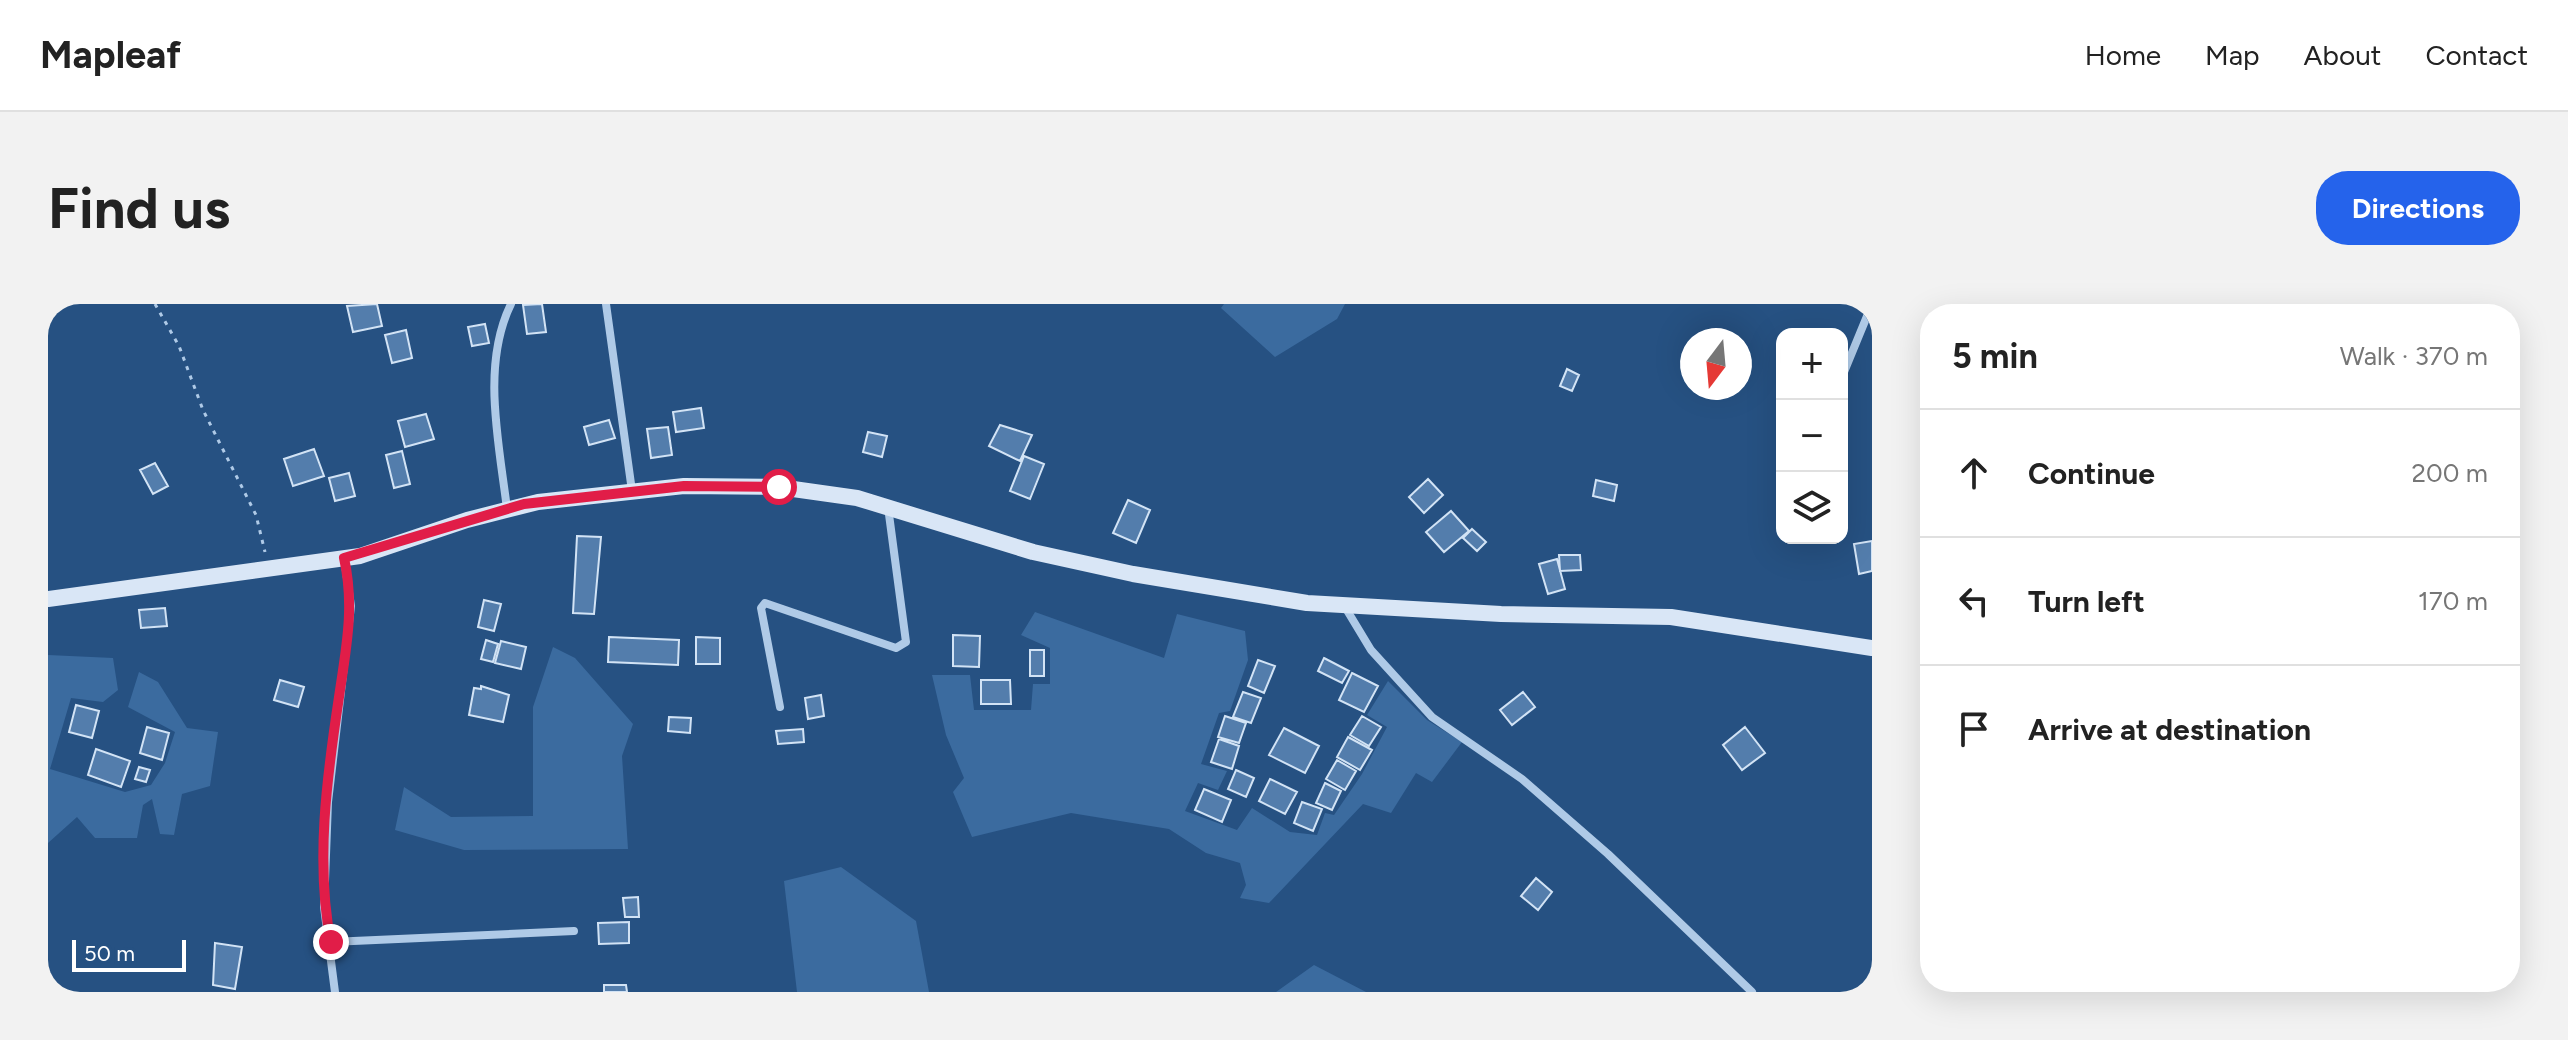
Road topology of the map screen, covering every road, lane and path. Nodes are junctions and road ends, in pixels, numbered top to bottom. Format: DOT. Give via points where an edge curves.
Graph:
graph roads {
  1 [pos="155,304"];
  2 [pos="511,304"];
  3 [pos="606,304"];
  4 [pos="1872,304"];
  5 [pos="1848,362"];
  6 [pos="632,492"];
  7 [pos="887,506"];
  8 [pos="507,509"];
  9 [pos="344,558"];
  10 [pos="268,568"];
  11 [pos="48,599"];
  12 [pos="1345,607"];
  13 [pos="1872,648"];
  14 [pos="780,707"];
  15 [pos="574,931"];
  16 [pos="331,942"];
  17 [pos="335,992"];
  18 [pos="1752,992"];
  1 -- 10 [label="path" via="256,515"];
  2 -- 8 [label="street" via="497,337 494,368"];
  3 -- 6 [label="street"];
  4 -- 5 [label="street"];
  6 -- 7 [label="street" via="684,486 779,487 843,494"];
  6 -- 8 [label="street"];
  7 -- 12 [label="street" via="1033,552 1133,574"];
  7 -- 14 [label="street" via="906,642 896,648 765,603 761,608"];
  8 -- 9 [label="street"];
  9 -- 10 [label="street"];
  9 -- 16 [label="street" via="351,606 328,802 324,907"];
  10 -- 11 [label="street"];
  12 -- 13 [label="street" via="1671,617"];
  12 -- 18 [label="street" via="1371,650 1432,717 1522,779"];
  15 -- 16 [label="street"];
  16 -- 17 [label="street"];
}
